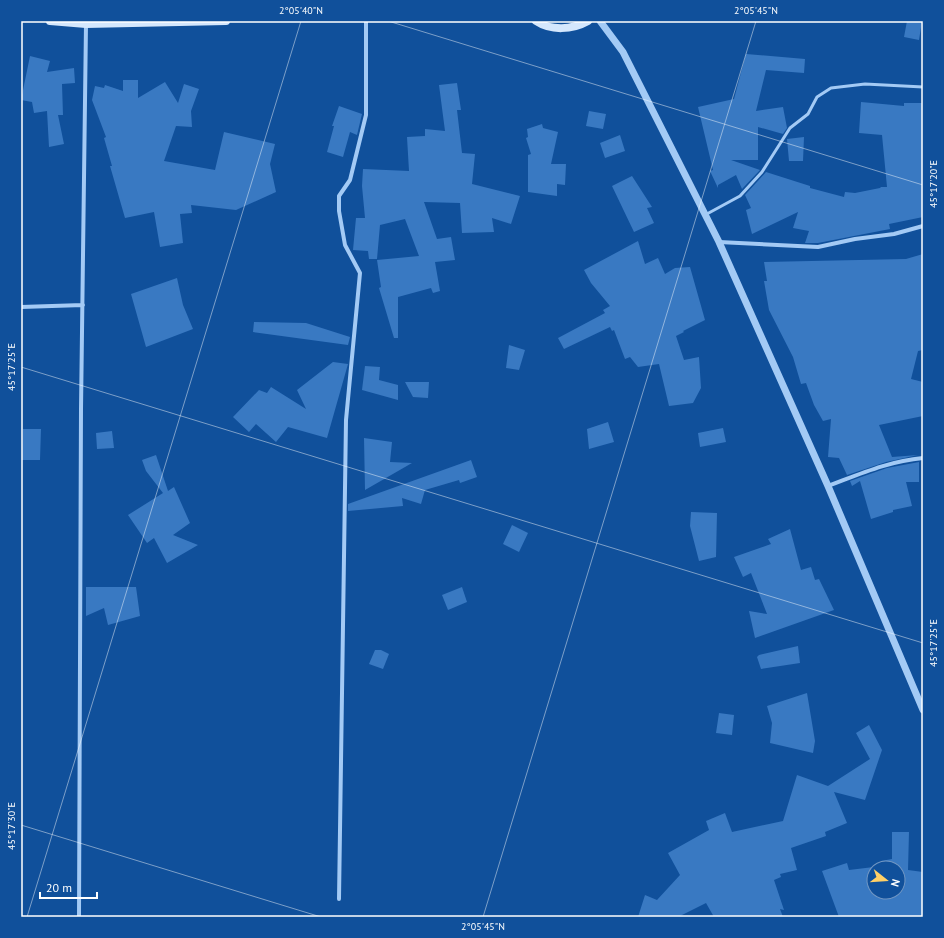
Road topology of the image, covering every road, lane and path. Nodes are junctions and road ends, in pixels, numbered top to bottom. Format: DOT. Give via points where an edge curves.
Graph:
graph roads {
  1 [pos="50,21"];
  2 [pos="226,21"];
  3 [pos="366,21"];
  4 [pos="536,21"];
  5 [pos="588,21"];
  6 [pos="600,21"];
  7 [pos="86,24"];
  8 [pos="923,87"];
  9 [pos="705,215"];
  10 [pos="923,226"];
  11 [pos="719,242"];
  12 [pos="83,305"];
  13 [pos="21,307"];
  14 [pos="923,458"];
  15 [pos="828,486"];
  16 [pos="923,710"];
  17 [pos="339,899"];
  18 [pos="79,917"];
  1 -- 7 [label="main road"];
  2 -- 7 [label="main road"];
  3 -- 17 [label="street" via="366,115 350,180 339,196 345,245 360,274 346,420"];
  4 -- 5 [label="main road" via="551,28 575,27"];
  6 -- 9 [label="street" via="623,52"];
  7 -- 12 [label="street"];
  8 -- 9 [label="lane" via="865,84 831,88 817,97 808,114 790,128 762,172 740,196"];
  9 -- 11 [label="street"];
  10 -- 11 [label="street" via="894,234 818,247"];
  11 -- 15 [label="street"];
  12 -- 13 [label="street"];
  12 -- 18 [label="street"];
  14 -- 15 [label="street" via="883,465"];
  15 -- 16 [label="street"];
}
